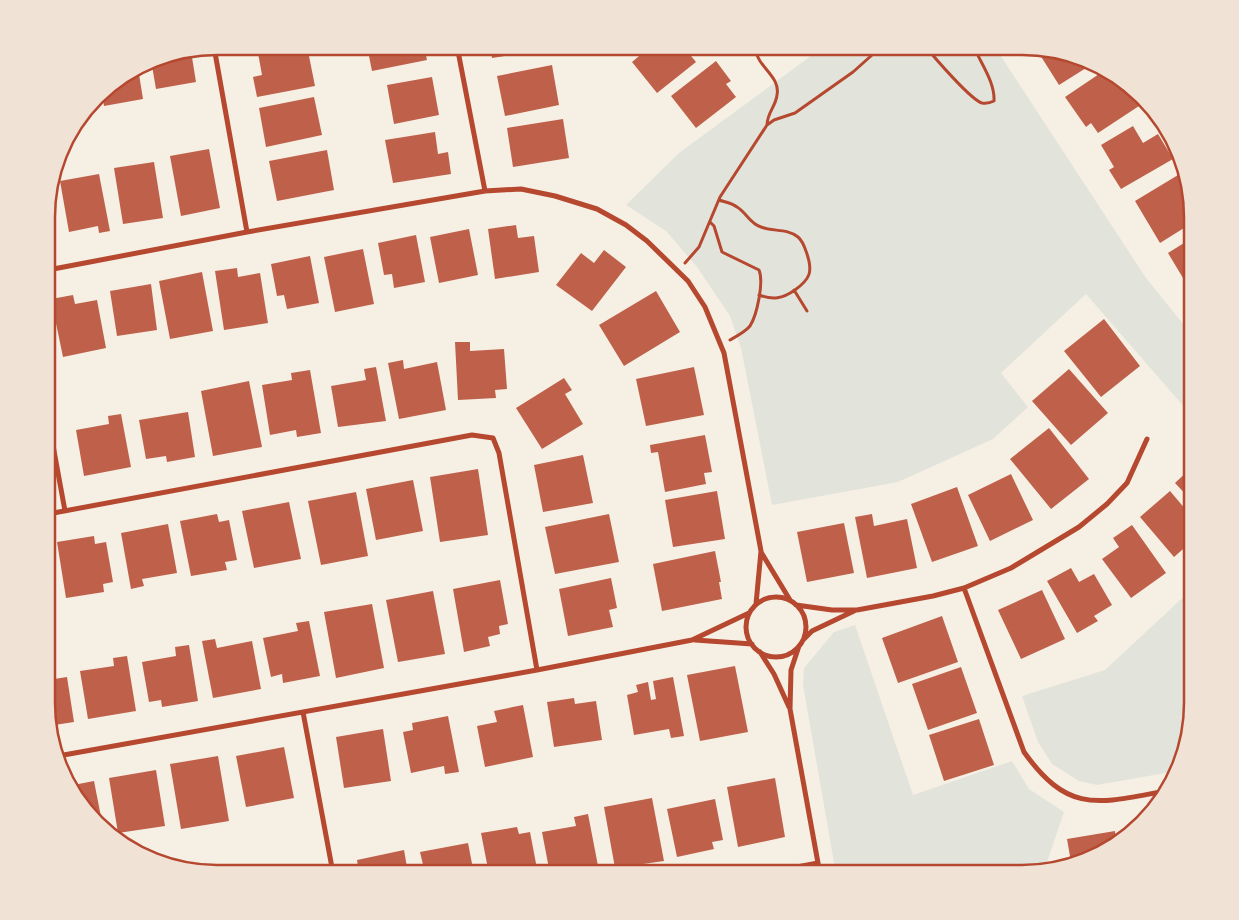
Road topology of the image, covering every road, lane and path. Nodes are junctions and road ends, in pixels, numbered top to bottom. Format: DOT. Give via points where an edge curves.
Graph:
graph roads {
  1 [pos="215,55"];
  2 [pos="459,55"];
  3 [pos="758,55"];
  4 [pos="871,55"];
  5 [pos="934,55"];
  6 [pos="978,55"];
  7 [pos="768,125"];
  8 [pos="485,191"];
  9 [pos="719,200"];
  10 [pos="710,222"];
  11 [pos="247,232"];
  12 [pos="55,269"];
  13 [pos="678,271"];
  14 [pos="794,290"];
  15 [pos="759,295"];
  16 [pos="807,311"];
  17 [pos="721,345"];
  18 [pos="1147,439"];
  19 [pos="55,456"];
  20 [pos="65,511"];
  21 [pos="55,513"];
  22 [pos="761,551"];
  23 [pos="964,588"];
  24 [pos="790,600"];
  25 [pos="756,604"];
  26 [pos="796,605"];
  27 [pos="857,610"];
  28 [pos="749,613"];
  29 [pos="692,640"];
  30 [pos="802,640"];
  31 [pos="752,644"];
  32 [pos="799,646"];
  33 [pos="760,652"];
  34 [pos="536,670"];
  35 [pos="790,709"];
  36 [pos="303,712"];
  37 [pos="64,755"];
  38 [pos="1157,793"];
  39 [pos="818,863"];
  40 [pos="331,865"];
  41 [pos="807,865"];
  1 -- 11 [label="street"];
  2 -- 8 [label="street"];
  3 -- 7 [label="path" via="778,86 777,97 767,118"];
  4 -- 7 [label="path" via="795,113"];
  5 -- 6 [label="path" via="955,80 981,103 988,104 994,101 992,83"];
  7 -- 9 [label="path"];
  8 -- 11 [label="street"];
  8 -- 13 [label="street" via="521,189 597,209 647,241"];
  9 -- 10 [label="path"];
  9 -- 14 [label="path" via="737,206 761,228 784,230 799,237 810,268 805,283"];
  10 -- 13 [label="path" via="699,247"];
  10 -- 15 [label="path" via="722,252 759,270"];
  11 -- 12 [label="street"];
  13 -- 17 [label="street" via="705,306"];
  14 -- 15 [label="path" via="779,298"];
  14 -- 16 [label="path"];
  15 -- 17 [label="path" via="750,326"];
  17 -- 22 [label="street"];
  18 -- 23 [label="street" via="1127,483 1079,527 1011,568"];
  19 -- 20 [label="street"];
  20 -- 21 [label="street"];
  20 -- 34 [label="street" via="472,435 492,438 499,453"];
  22 -- 24 [label="street"];
  22 -- 25 [label="street"];
  23 -- 27 [label="street"];
  23 -- 38 [label="street" via="1024,752 1036,769 1074,798 1116,800"];
  24 -- 25 [label="street" via="772,597"];
  24 -- 26 [label="street"];
  25 -- 28 [label="street"];
  26 -- 27 [label="street"];
  26 -- 30 [label="street" via="805,622"];
  27 -- 30 [label="street" via="812,631"];
  28 -- 29 [label="street"];
  28 -- 31 [label="street" via="746,629"];
  29 -- 31 [label="street"];
  29 -- 34 [label="street"];
  30 -- 32 [label="street"];
  31 -- 33 [label="street"];
  32 -- 33 [label="street" via="780,656"];
  32 -- 35 [label="street" via="791,670"];
  33 -- 35 [label="street"];
  34 -- 36 [label="street"];
  35 -- 39 [label="street"];
  36 -- 37 [label="street"];
  36 -- 40 [label="street"];
  39 -- 41 [label="street"];
}
